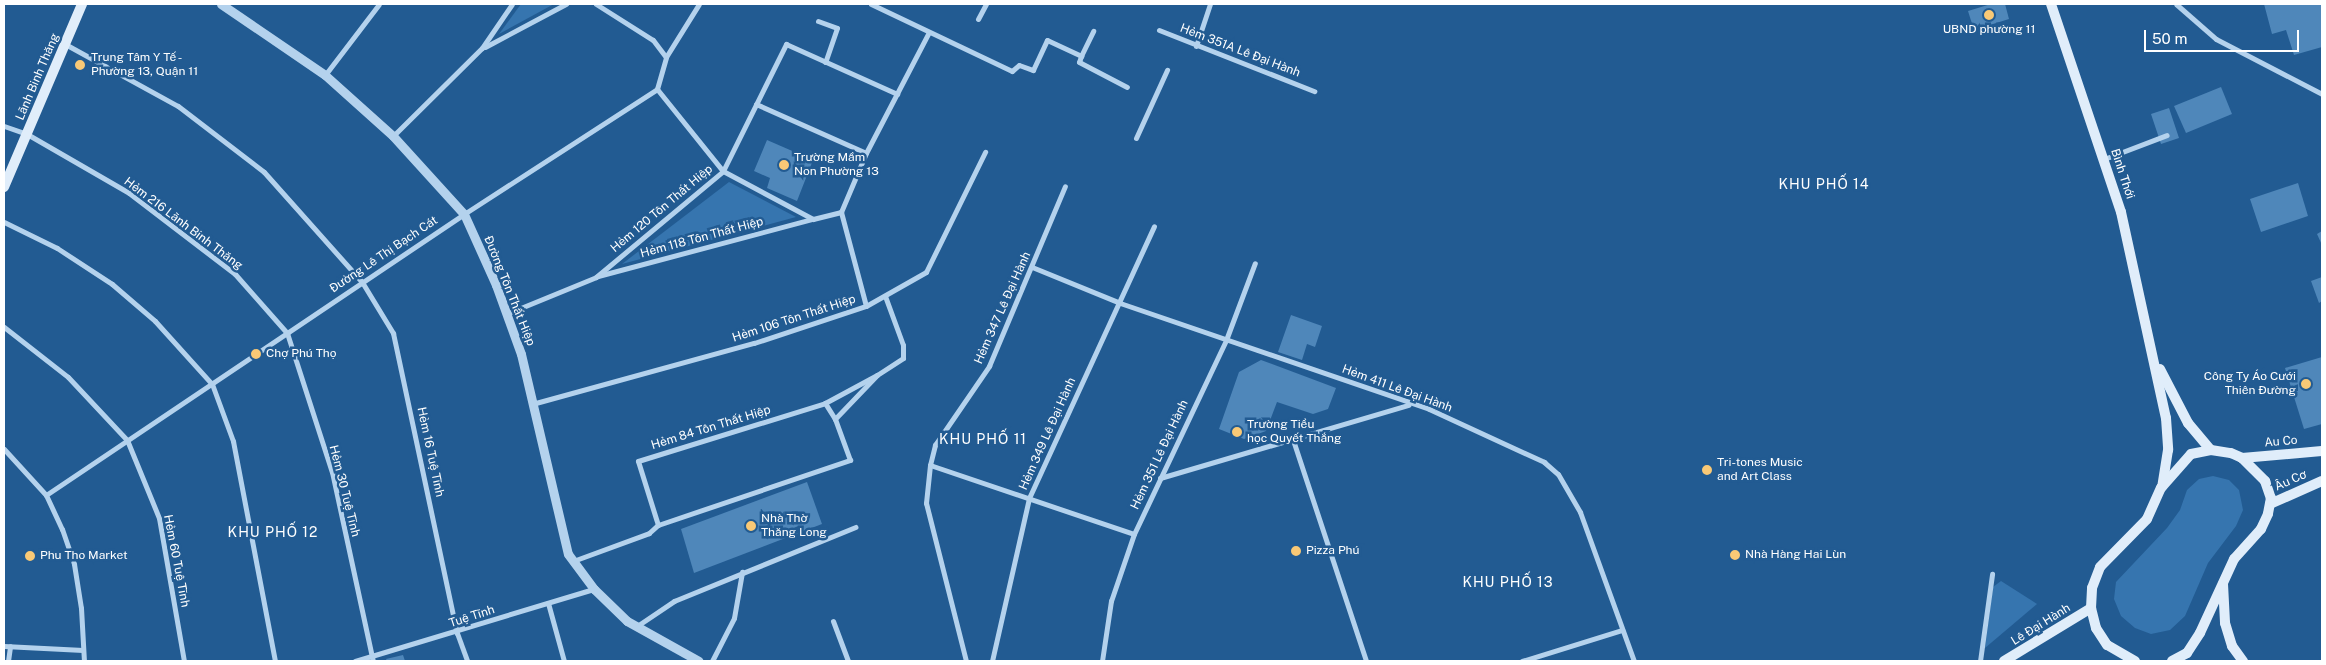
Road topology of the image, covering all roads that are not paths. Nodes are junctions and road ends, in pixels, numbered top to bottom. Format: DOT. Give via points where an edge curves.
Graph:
graph roads {
  1 [pos="82,4"];
  2 [pos="221,4"];
  3 [pos="379,4"];
  4 [pos="512,4"];
  5 [pos="566,4"];
  6 [pos="596,4"];
  7 [pos="699,4"];
  8 [pos="871,4"];
  9 [pos="986,4"];
  10 [pos="1210,4"];
  11 [pos="2051,4"];
  12 [pos="2176,4"];
  13 [pos="978,19"];
  14 [pos="818,21"];
  15 [pos="1159,30"];
  16 [pos="1094,31"];
  17 [pos="929,32"];
  18 [pos="65,44"];
  19 [pos="1196,46"];
  20 [pos="482,48"];
  21 [pos="1081,56"];
  22 [pos="666,57"];
  23 [pos="825,62"];
  24 [pos="1167,70"];
  25 [pos="325,75"];
  26 [pos="1127,87"];
  27 [pos="657,89"];
  28 [pos="1314,91"];
  29 [pos="897,94"];
  30 [pos="2322,94"];
  31 [pos="756,104"];
  32 [pos="4,126"];
  33 [pos="26,134"];
  34 [pos="2167,135"];
  35 [pos="393,136"];
  36 [pos="1136,138"];
  37 [pos="985,152"];
  38 [pos="866,153"];
  39 [pos="2104,159"];
  40 [pos="723,171"];
  41 [pos="1065,186"];
  42 [pos="4,187"];
  43 [pos="841,212"];
  44 [pos="464,214"];
  45 [pos="813,219"];
  46 [pos="4,222"];
  47 [pos="1154,226"];
  48 [pos="1255,262"];
  49 [pos="1032,267"];
  50 [pos="596,277"];
  51 [pos="362,282"];
  52 [pos="885,296"];
  53 [pos="1120,303"];
  54 [pos="866,306"];
  55 [pos="506,314"];
  56 [pos="4,327"];
  57 [pos="287,333"];
  58 [pos="1226,340"];
  59 [pos="2154,356"];
  60 [pos="876,375"];
  61 [pos="212,384"];
  62 [pos="825,403"];
  63 [pos="532,404"];
  64 [pos="1408,405"];
  65 [pos="835,419"];
  66 [pos="127,440"];
  67 [pos="1293,440"];
  68 [pos="4,449"];
  69 [pos="2211,450"];
  70 [pos="2322,451"];
  71 [pos="2242,458"];
  72 [pos="930,465"];
  73 [pos="1160,478"];
  74 [pos="2322,481"];
  75 [pos="2162,488"];
  76 [pos="46,495"];
  77 [pos="1029,498"];
  78 [pos="2270,504"];
  79 [pos="658,524"];
  80 [pos="855,527"];
  81 [pos="1134,534"];
  82 [pos="573,560"];
  83 [pos="742,572"];
  84 [pos="1992,574"];
  85 [pos="2223,581"];
  86 [pos="594,589"];
  87 [pos="548,603"];
  88 [pos="2090,608"];
  89 [pos="834,621"];
  90 [pos="637,626"];
  91 [pos="1622,630"];
  92 [pos="457,633"];
  93 [pos="7,646"];
  94 [pos="84,650"];
  95 [pos="373,659"];
  96 [pos="8,661"];
  97 [pos="84,661"];
  98 [pos="184,661"];
  99 [pos="275,661"];
  100 [pos="355,661"];
  101 [pos="467,661"];
  102 [pos="564,661"];
  103 [pos="698,661"];
  104 [pos="712,661"];
  105 [pos="848,661"];
  106 [pos="966,661"];
  107 [pos="992,661"];
  108 [pos="1102,661"];
  109 [pos="1366,661"];
  110 [pos="1522,661"];
  111 [pos="1634,661"];
  112 [pos="1980,661"];
  113 [pos="2004,661"];
  114 [pos="2135,661"];
  115 [pos="2172,661"];
  116 [pos="2243,661"];
  1 -- 18 [label="main road, Lãnh Binh Thăng"];
  2 -- 25 [label="street, Đường Tôn Thất Hiệp"];
  3 -- 25 [label="street"];
  4 -- 20 [label="street"];
  5 -- 20 [label="street"];
  6 -- 22 [label="street" via="653,40"];
  7 -- 22 [label="street"];
  8 -- 17 [label="street"];
  9 -- 13 [label="street"];
  10 -- 19 [label="street"];
  11 -- 39 [label="main road, Bình Thới"];
  12 -- 30 [label="street" via="2216,39"];
  14 -- 23 [label="street" via="837,28"];
  15 -- 19 [label="street, Hẻm 351A Lê Đại Hành"];
  16 -- 21 [label="street"];
  17 -- 21 [label="street" via="1012,71 1019,66 1034,70 1047,40"];
  17 -- 29 [label="street"];
  18 -- 33 [label="main road, Lãnh Binh Thăng"];
  18 -- 51 [label="street, Hẻm 16 Tuệ Tĩnh" via="178,106 264,172"];
  19 -- 28 [label="street, Hẻm 351A Lê Đại Hành"];
  20 -- 35 [label="street"];
  21 -- 26 [label="street" via="1079,62"];
  22 -- 27 [label="street"];
  23 -- 29 [label="street"];
  23 -- 31 [label="street" via="786,44"];
  24 -- 36 [label="street"];
  25 -- 35 [label="street, Đường Tôn Thất Hiệp"];
  27 -- 40 [label="street"];
  27 -- 44 [label="street, Đường Lê Thị Bạch Cát"];
  29 -- 38 [label="street"];
  31 -- 38 [label="street"];
  31 -- 40 [label="street"];
  32 -- 33 [label="street, Hẻm 216 Lãnh Binh Thăng"];
  33 -- 42 [label="main road, Lãnh Binh Thăng"];
  33 -- 57 [label="street, Hẻm 216 Lãnh Binh Thăng" via="129,193 235,274"];
  34 -- 39 [label="street"];
  35 -- 44 [label="street, Đường Tôn Thất Hiệp"];
  37 -- 52 [label="street, Hẻm 106 Tôn Thất Hiệp" via="926,272"];
  38 -- 43 [label="street"];
  39 -- 59 [label="main road, Bình Thới" via="2121,212"];
  40 -- 45 [label="street, Hẻm 120 Tôn Thất Hiệp"];
  40 -- 50 [label="street, Hẻm 120 Tôn Thất Hiệp"];
  41 -- 49 [label="street, Hẻm 347 Lê Đại Hành"];
  43 -- 45 [label="street"];
  43 -- 54 [label="street"];
  44 -- 51 [label="street, Đường Lê Thị Bạch Cát"];
  44 -- 55 [label="street, Đường Tôn Thất Hiệp"];
  45 -- 50 [label="street, Hẻm 118 Tôn Thất Hiệp"];
  46 -- 61 [label="street" via="57,248 112,284 155,321"];
  47 -- 53 [label="street, Hẻm 349 Lê Đại Hành"];
  48 -- 58 [label="street, Hẻm 351 Lê Đại Hành"];
  49 -- 53 [label="street, Hẻm 411 Lê Đại Hành"];
  49 -- 72 [label="street, Hẻm 347 Lê Đại Hành" via="989,366 935,445"];
  50 -- 55 [label="street, Hẻm 120 Tôn Thất Hiệp"];
  51 -- 57 [label="street, Đường Lê Thị Bạch Cát"];
  51 -- 92 [label="street, Hẻm 16 Tuệ Tĩnh" via="393,333"];
  52 -- 54 [label="street, Hẻm 106 Tôn Thất Hiệp"];
  52 -- 60 [label="street" via="904,345 903,358"];
  53 -- 58 [label="street, Hẻm 411 Lê Đại Hành"];
  53 -- 77 [label="street, Hẻm 349 Lê Đại Hành"];
  54 -- 63 [label="street, Hẻm 106 Tôn Thất Hiệp" via="754,343"];
  55 -- 63 [label="street, Đường Tôn Thất Hiệp" via="521,354"];
  56 -- 66 [label="street" via="68,376"];
  57 -- 61 [label="street, Đường Lê Thị Bạch Cát"];
  57 -- 95 [label="street, Hẻm 30 Tuệ Tĩnh" via="332,472"];
  58 -- 64 [label="street, Hẻm 411 Lê Đại Hành"];
  58 -- 73 [label="street, Hẻm 351 Lê Đại Hành"];
  59 -- 69 [label="main road, Bình Thới" via="2188,423"];
  59 -- 75 [label="main road, Bình Thới" via="2166,418 2168,450"];
  60 -- 62 [label="street, Hẻm 84 Tôn Thất Hiệp"];
  60 -- 65 [label="street"];
  61 -- 66 [label="street, Đường Lê Thị Bạch Cát"];
  61 -- 99 [label="street" via="233,441"];
  62 -- 65 [label="street"];
  62 -- 79 [label="street, Hẻm 84 Tôn Thất Hiệp" via="638,461"];
  63 -- 82 [label="street, Đường Tôn Thất Hiệp" via="556,509 568,554"];
  64 -- 67 [label="street"];
  64 -- 91 [label="street, Hẻm 411 Lê Đại Hành" via="1429,409 1528,452 1558,474 1580,512"];
  65 -- 79 [label="street" via="850,460"];
  66 -- 76 [label="street, Đường Lê Thị Bạch Cát"];
  66 -- 98 [label="street, Hẻm 60 Tuệ Tĩnh" via="159,518"];
  67 -- 73 [label="street"];
  67 -- 109 [label="street"];
  68 -- 76 [label="street"];
  69 -- 71 [label="main road"];
  69 -- 75 [label="main road" via="2191,454"];
  70 -- 71 [label="main road, Au Co"];
  71 -- 78 [label="main road" via="2265,481"];
  72 -- 77 [label="street"];
  72 -- 106 [label="street, Hẻm 347 Lê Đại Hành" via="926,503"];
  73 -- 81 [label="street, Hẻm 351 Lê Đại Hành"];
  74 -- 78 [label="main road, Âu Cơ"];
  75 -- 88 [label="main road" via="2147,518 2100,567 2092,588"];
  76 -- 94 [label="street" via="74,564"];
  77 -- 81 [label="street"];
  77 -- 107 [label="street, Hẻm 349 Lê Đại Hành"];
  78 -- 85 [label="main road" via="2261,529 2234,559"];
  79 -- 82 [label="street" via="649,533"];
  80 -- 83 [label="street"];
  81 -- 108 [label="street, Hẻm 351 Lê Đại Hành" via="1111,601"];
  82 -- 86 [label="street, Đường Tôn Thất Hiệp"];
  83 -- 90 [label="street" via="674,601"];
  83 -- 104 [label="street" via="734,618"];
  84 -- 112 [label="street"];
  85 -- 115 [label="main road" via="2200,633 2187,653"];
  85 -- 116 [label="main road" via="2225,623 2232,646"];
  86 -- 87 [label="street, Tuệ Tĩnh"];
  86 -- 90 [label="street, Đường Tôn Thất Hiệp" via="627,621"];
  87 -- 92 [label="street, Tuệ Tĩnh"];
  87 -- 102 [label="street"];
  88 -- 113 [label="main road, Lê Đại Hành"];
  88 -- 114 [label="main road" via="2096,628 2107,645"];
  89 -- 105 [label="street"];
  90 -- 103 [label="street, Đường Tôn Thất Hiệp"];
  91 -- 110 [label="street"];
  91 -- 111 [label="street, Hẻm 411 Lê Đại Hành"];
  92 -- 95 [label="street, Tuệ Tĩnh"];
  92 -- 101 [label="street, Hẻm 16 Tuệ Tĩnh"];
  93 -- 94 [label="street"];
  93 -- 96 [label="street"];
  94 -- 97 [label="street"];
  95 -- 100 [label="street, Tuệ Tĩnh"];
}
